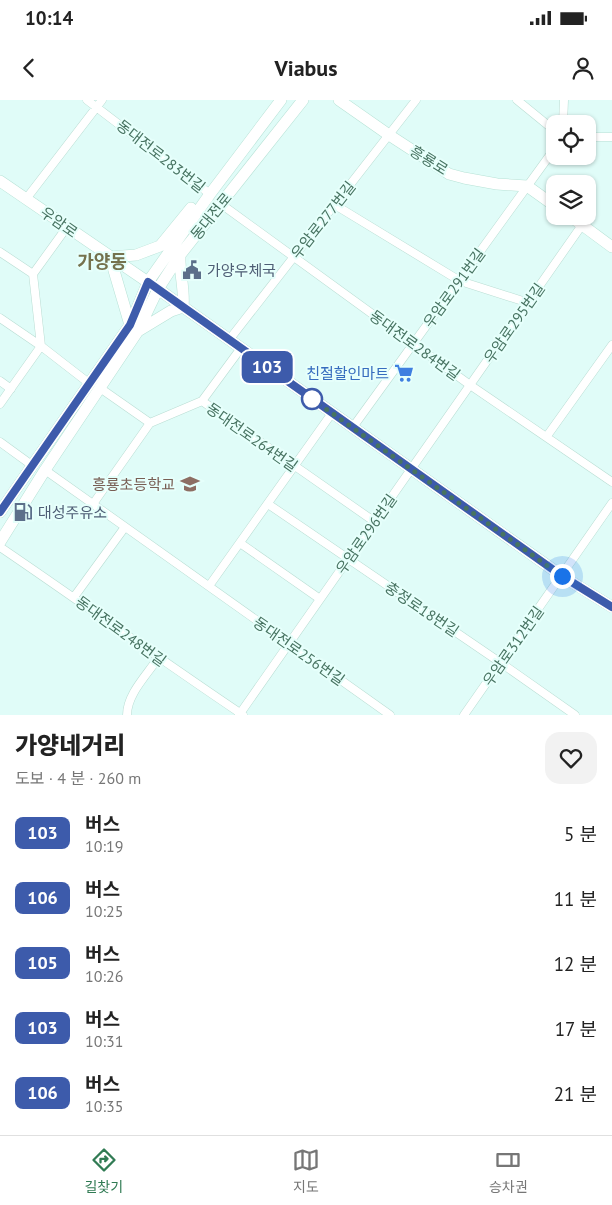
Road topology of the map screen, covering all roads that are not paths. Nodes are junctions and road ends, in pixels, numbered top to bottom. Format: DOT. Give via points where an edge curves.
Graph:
graph roads {
  1 [pos="88,100"];
  2 [pos="281,100"];
  3 [pos="303,100"];
  4 [pos="339,100"];
  5 [pos="416,100"];
  6 [pos="517,100"];
  7 [pos="564,100"];
  8 [pos="99,103"];
  9 [pos="563,115"];
  10 [pos="546,124"];
  11 [pos="389,135"];
  12 [pos="596,137"];
  13 [pos="612,137"];
  14 [pos="546,160"];
  15 [pos="0,181"];
  16 [pos="527,186"];
  17 [pos="210,194"];
  18 [pos="26,199"];
  19 [pos="546,200"];
  20 [pos="202,204"];
  21 [pos="221,204"];
  22 [pos="335,205"];
  23 [pos="582,225"];
  24 [pos="67,227"];
  25 [pos="612,246"];
  26 [pos="0,252"];
  27 [pos="180,255"];
  28 [pos="110,257"];
  29 [pos="294,257"];
  30 [pos="33,274"];
  31 [pos="460,281"];
  32 [pos="148,282"];
  33 [pos="158,289"];
  34 [pos="528,303"];
  35 [pos="183,307"];
  36 [pos="0,318"];
  37 [pos="134,328"];
  38 [pos="229,340"];
  39 [pos="414,343"];
  40 [pos="612,345"];
  41 [pos="41,346"];
  42 [pos="241,348"];
  43 [pos="0,381"];
  44 [pos="470,385"];
  45 [pos="95,386"];
  46 [pos="11,389"];
  47 [pos="202,401"];
  48 [pos="0,404"];
  49 [pos="332,413"];
  50 [pos="150,423"];
  51 [pos="353,427"];
  52 [pos="546,436"];
  53 [pos="0,442"];
  54 [pos="33,466"];
  55 [pos="295,467"];
  56 [pos="45,470"];
  57 [pos="412,470"];
  58 [pos="612,482"];
  59 [pos="612,503"];
  60 [pos="93,504"];
  61 [pos="268,504"];
  62 [pos="0,512"];
  63 [pos="375,522"];
  64 [pos="125,527"];
  65 [pos="0,542"];
  66 [pos="240,543"];
  67 [pos="0,546"];
  68 [pos="349,559"];
  69 [pos="562,576"];
  70 [pos="209,586"];
  71 [pos="74,597"];
  72 [pos="320,599"];
  73 [pos="612,607"];
  74 [pos="289,643"];
  75 [pos="158,658"];
  76 [pos="501,663"];
  77 [pos="241,714"];
  78 [pos="127,715"];
  79 [pos="390,715"];
  80 [pos="464,715"];
  81 [pos="575,715"];
  1 -- 8 [label="street, 동대전로283번길"];
  2 -- 17 [label="main road, 동대전로"];
  3 -- 21 [label="main road, 동대전로"];
  4 -- 11 [label="main road, 흥룡로"];
  5 -- 11 [label="street, 우암로277번길"];
  6 -- 10 [label="street"];
  7 -- 9 [label="street"];
  8 -- 17 [label="street, 동대전로283번길"];
  8 -- 18 [label="street"];
  11 -- 16 [label="main road, 흥룡로" via="449,174"];
  11 -- 22 [label="street, 우암로277번길"];
  12 -- 13 [label="street"];
  14 -- 16 [label="street, 우암로291번길"];
  15 -- 18 [label="main road, 우암로"];
  16 -- 19 [label="main road, 흥룡로"];
  16 -- 31 [label="street, 우암로291번길"];
  17 -- 20 [label="main road, 동대전로"];
  18 -- 24 [label="main road, 우암로"];
  20 -- 28 [label="main road" via="192,208 160,246 136,255"];
  20 -- 32 [label="main road, 동대전로"];
  21 -- 27 [label="main road, 동대전로"];
  21 -- 29 [label="street, 동대전로284번길"];
  22 -- 29 [label="street, 우암로277번길"];
  22 -- 31 [label="street"];
  23 -- 25 [label="main road"];
  23 -- 34 [label="street, 우암로295번길"];
  24 -- 28 [label="main road, 우암로"];
  24 -- 30 [label="street"];
  26 -- 30 [label="street"];
  27 -- 33 [label="main road, 동대전로"];
  27 -- 35 [label="main road"];
  28 -- 32 [label="main road, 우암로"];
  28 -- 37 [label="main road"];
  29 -- 38 [label="street, 우암로277번길"];
  29 -- 39 [label="street, 동대전로284번길"];
  30 -- 41 [label="street"];
  31 -- 34 [label="street"];
  31 -- 39 [label="street, 우암로291번길"];
  32 -- 33 [label="main road, 우암로"];
  32 -- 37 [label="main road, 동대전로"];
  33 -- 35 [label="main road, 우암로"];
  33 -- 37 [label="main road, 동대전로"];
  34 -- 44 [label="street, 우암로295번길"];
  35 -- 37 [label="main road"];
  35 -- 38 [label="main road, 우암로"];
  36 -- 41 [label="street"];
  37 -- 45 [label="main road, 동대전로"];
  38 -- 42 [label="main road, 우암로"];
  39 -- 44 [label="street, 동대전로284번길"];
  39 -- 51 [label="street, 우암로291번길"];
  40 -- 52 [label="street"];
  41 -- 45 [label="street"];
  41 -- 46 [label="street"];
  42 -- 47 [label="street"];
  42 -- 49 [label="main road, 우암로"];
  43 -- 46 [label="street"];
  44 -- 52 [label="street, 동대전로284번길"];
  44 -- 57 [label="street, 우암로295번길"];
  45 -- 50 [label="street"];
  45 -- 54 [label="main road, 동대전로"];
  45 -- 56 [label="main road, 동대전로"];
  46 -- 48 [label="street"];
  47 -- 50 [label="street, 동대전로264번길"];
  47 -- 55 [label="street, 동대전로264번길"];
  49 -- 51 [label="main road, 우암로"];
  49 -- 55 [label="street"];
  50 -- 60 [label="street"];
  51 -- 57 [label="main road, 우암로"];
  52 -- 58 [label="street, 동대전로284번길"];
  53 -- 54 [label="street"];
  54 -- 62 [label="main road, 동대전로"];
  55 -- 61 [label="street"];
  55 -- 63 [label="street, 동대전로264번길"];
  56 -- 60 [label="street, 동대전로256번길"];
  56 -- 65 [label="main road, 동대전로"];
  57 -- 63 [label="street, 우암로296번길"];
  57 -- 69 [label="main road, 우암로"];
  59 -- 69 [label="street, 우암로312번길"];
  60 -- 64 [label="street, 동대전로256번길"];
  61 -- 66 [label="street"];
  61 -- 68 [label="street, 충정로18번길"];
  63 -- 68 [label="street, 우암로296번길"];
  64 -- 70 [label="street, 동대전로256번길"];
  64 -- 71 [label="street"];
  66 -- 70 [label="street"];
  66 -- 72 [label="street"];
  67 -- 71 [label="street, 동대전로248번길"];
  68 -- 72 [label="street, 우암로296번길"];
  68 -- 76 [label="street, 충정로18번길"];
  69 -- 73 [label="main road, 우암로"];
  69 -- 76 [label="street, 우암로312번길"];
  70 -- 74 [label="street, 동대전로256번길"];
  71 -- 75 [label="street, 동대전로248번길"];
  72 -- 74 [label="street, 우암로296번길"];
  74 -- 77 [label="street, 우암로296번길"];
  74 -- 79 [label="street, 동대전로256번길"];
  75 -- 77 [label="street, 동대전로248번길"];
  75 -- 78 [label="street" via="134,693 127,706"];
  76 -- 80 [label="street, 우암로312번길"];
  76 -- 81 [label="street, 충정로18번길"];
}
